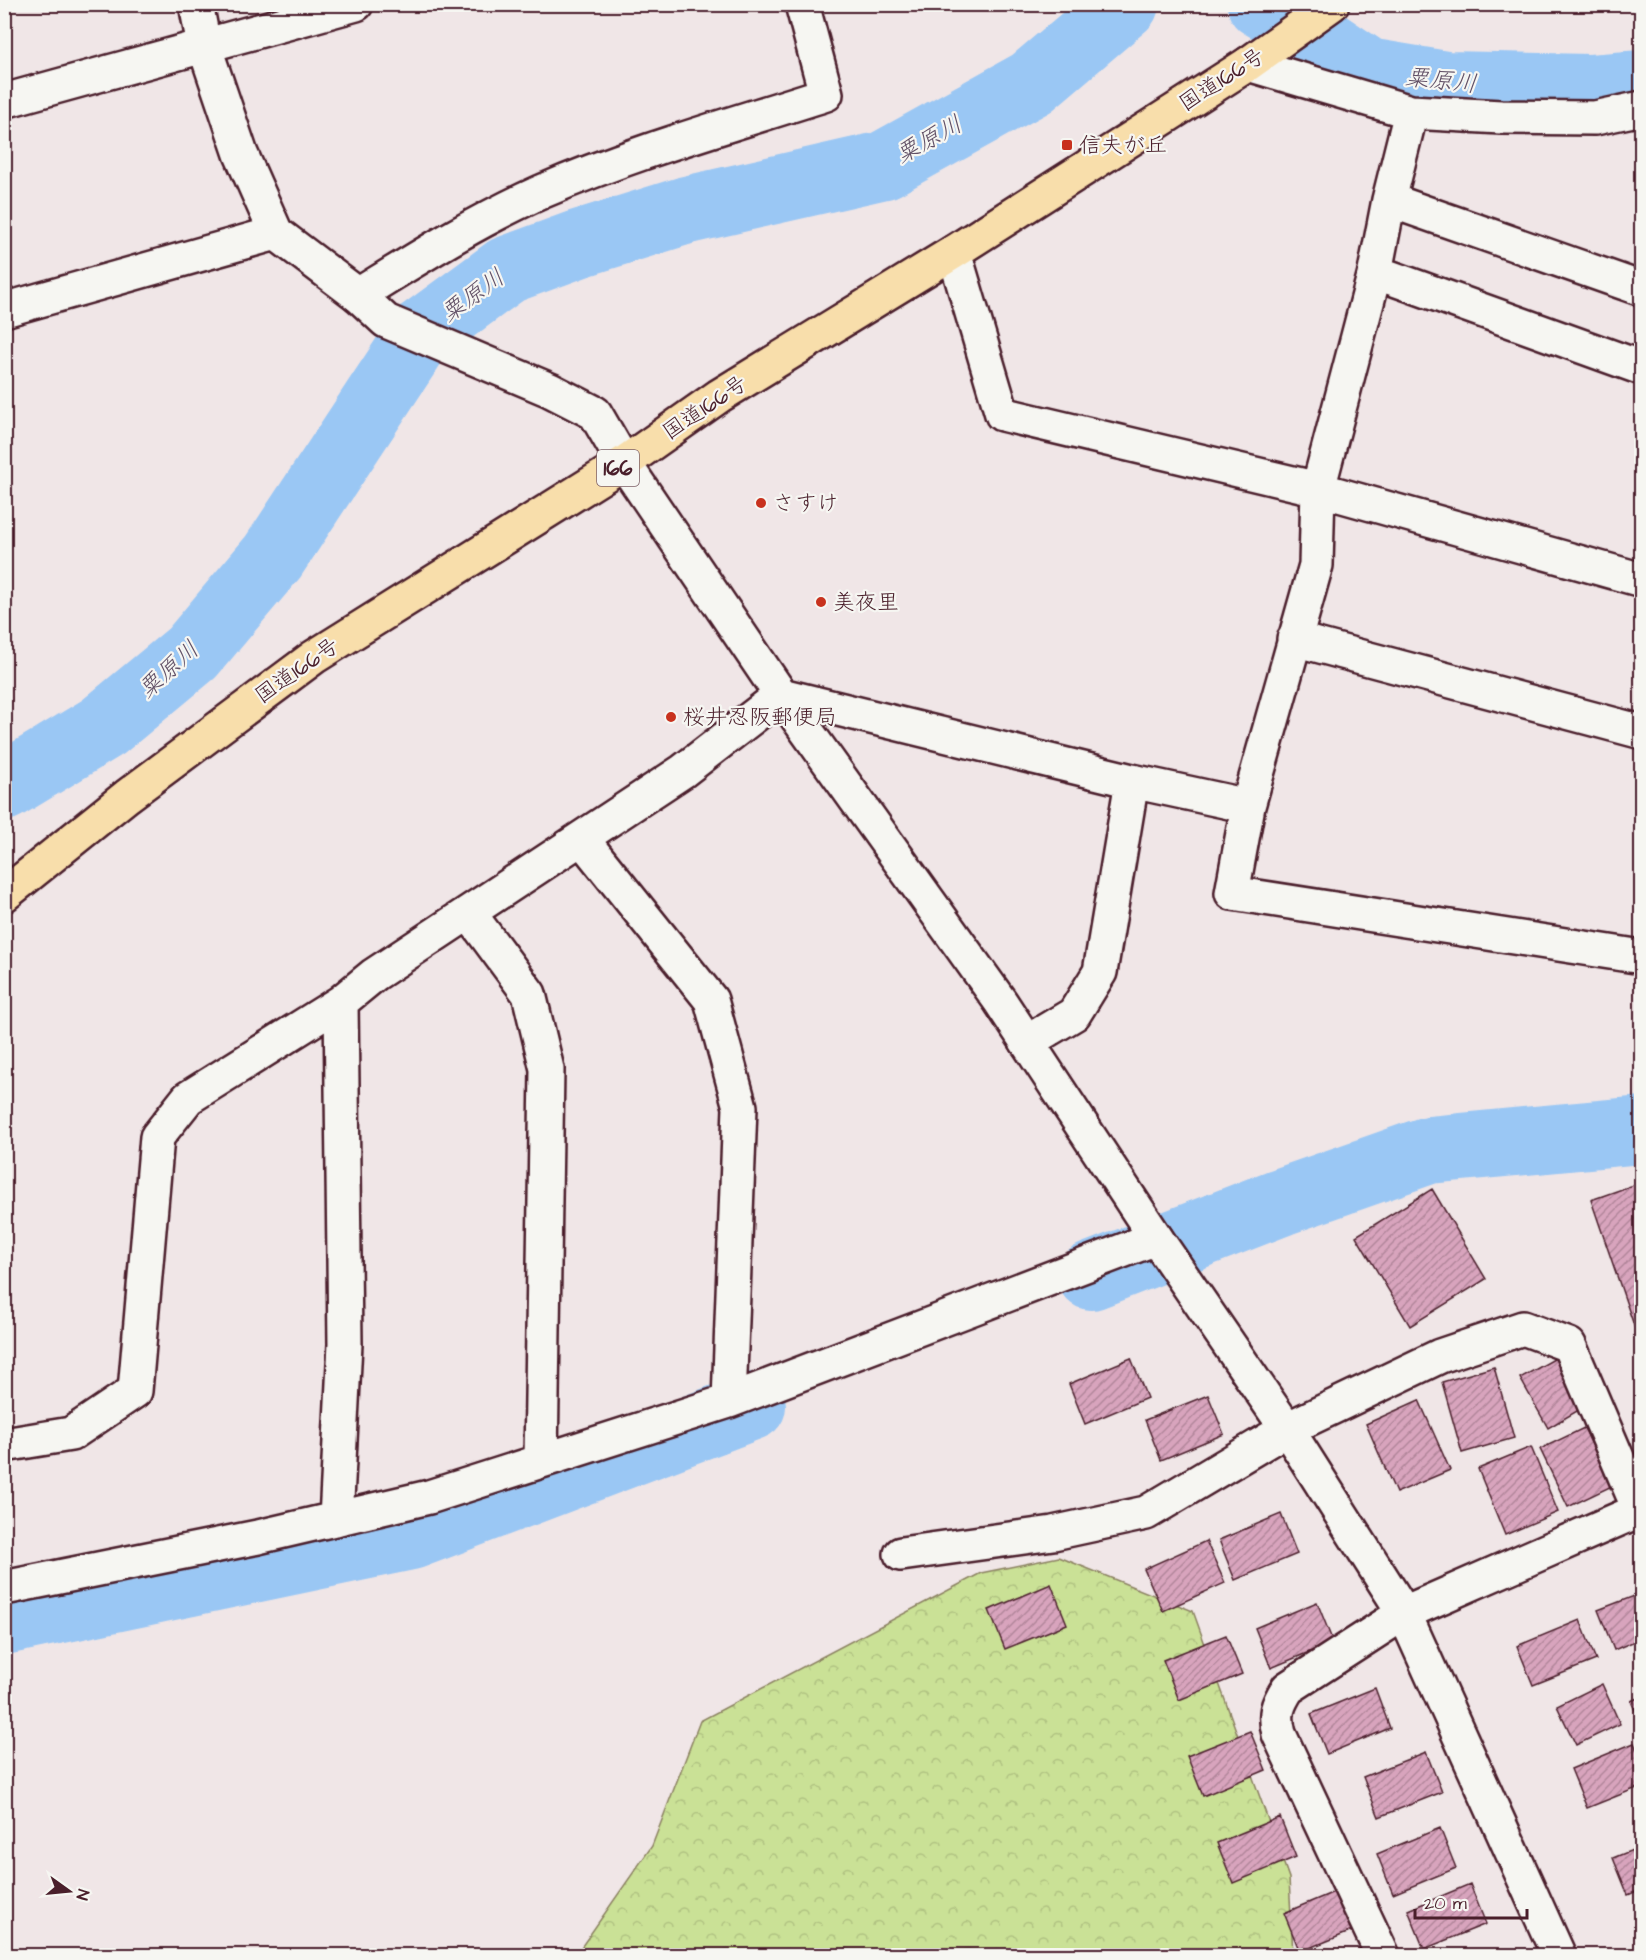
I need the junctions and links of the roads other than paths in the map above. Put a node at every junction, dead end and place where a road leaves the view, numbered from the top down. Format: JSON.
{"nodes":[{"id":1,"x":196,"y":4,"type":"edge"},
{"id":2,"x":356,"y":4,"type":"edge"},
{"id":3,"x":802,"y":4,"type":"edge"},
{"id":4,"x":1332,"y":4,"type":"edge"},
{"id":5,"x":204,"y":45,"type":"junction"},
{"id":6,"x":1248,"y":64,"type":"junction"},
{"id":7,"x":4,"y":101,"type":"edge"},
{"id":8,"x":1641,"y":108,"type":"edge"},
{"id":9,"x":1411,"y":112,"type":"junction"},
{"id":10,"x":1389,"y":200,"type":"junction"},
{"id":11,"x":276,"y":233,"type":"junction"},
{"id":12,"x":954,"y":252,"type":"junction"},
{"id":13,"x":1375,"y":272,"type":"junction"},
{"id":14,"x":1641,"y":289,"type":"edge"},
{"id":15,"x":358,"y":295,"type":"junction"},
{"id":16,"x":4,"y":310,"type":"edge"},
{"id":17,"x":1641,"y":368,"type":"edge"},
{"id":18,"x":624,"y":464,"type":"junction"},
{"id":19,"x":1318,"y":489,"type":"junction"},
{"id":20,"x":1641,"y":580,"type":"edge"},
{"id":21,"x":1294,"y":639,"type":"junction"},
{"id":22,"x":781,"y":695,"type":"junction"},
{"id":23,"x":1641,"y":732,"type":"edge"},
{"id":24,"x":1132,"y":781,"type":"junction"},
{"id":25,"x":1248,"y":806,"type":"junction"},
{"id":26,"x":582,"y":839,"type":"junction"},
{"id":27,"x":4,"y":895,"type":"edge"},
{"id":28,"x":469,"y":913,"type":"junction"},
{"id":29,"x":1641,"y":957,"type":"edge"},
{"id":30,"x":341,"y":1002,"type":"junction"},
{"id":31,"x":1027,"y":1042,"type":"junction"},
{"id":32,"x":1156,"y":1238,"type":"junction"},
{"id":33,"x":729,"y":1401,"type":"junction"},
{"id":34,"x":1287,"y":1429,"type":"junction"},
{"id":35,"x":4,"y":1445,"type":"edge"},
{"id":36,"x":541,"y":1461,"type":"junction"},
{"id":37,"x":1640,"y":1512,"type":"edge"},
{"id":38,"x":336,"y":1519,"type":"junction"},
{"id":39,"x":902,"y":1554,"type":"dead end"},
{"id":40,"x":4,"y":1588,"type":"edge"},
{"id":41,"x":1404,"y":1613,"type":"junction"},
{"id":42,"x":1383,"y":1956,"type":"edge"},
{"id":43,"x":1559,"y":1956,"type":"edge"}],
"edges":[{"from":1,"to":5,"type":"street"},
{"from":2,"to":5,"type":"street"},
{"from":3,"to":15,"type":"street"},
{"from":4,"to":6,"type":"highway","name":"国道166号","number":"166"},
{"from":5,"to":7,"type":"street"},
{"from":5,"to":11,"type":"street"},
{"from":6,"to":9,"type":"street"},
{"from":6,"to":12,"type":"highway","name":"国道166号","number":"166"},
{"from":8,"to":9,"type":"street"},
{"from":9,"to":10,"type":"street"},
{"from":10,"to":13,"type":"street"},
{"from":10,"to":14,"type":"street"},
{"from":11,"to":15,"type":"street"},
{"from":11,"to":16,"type":"street"},
{"from":12,"to":18,"type":"highway","name":"国道166号","number":"166"},
{"from":12,"to":19,"type":"street"},
{"from":13,"to":17,"type":"street"},
{"from":13,"to":19,"type":"street"},
{"from":15,"to":18,"type":"street"},
{"from":18,"to":22,"type":"street"},
{"from":18,"to":27,"type":"highway","name":"国道166号","number":"166"},
{"from":19,"to":20,"type":"street"},
{"from":19,"to":21,"type":"street"},
{"from":21,"to":23,"type":"street"},
{"from":21,"to":25,"type":"street"},
{"from":22,"to":24,"type":"street"},
{"from":22,"to":26,"type":"street"},
{"from":22,"to":31,"type":"street"},
{"from":24,"to":25,"type":"street"},
{"from":24,"to":31,"type":"street"},
{"from":25,"to":29,"type":"street"},
{"from":26,"to":28,"type":"street"},
{"from":26,"to":33,"type":"street"},
{"from":28,"to":30,"type":"street"},
{"from":28,"to":36,"type":"street"},
{"from":30,"to":35,"type":"street"},
{"from":30,"to":38,"type":"street"},
{"from":31,"to":32,"type":"street"},
{"from":32,"to":33,"type":"street"},
{"from":32,"to":34,"type":"street"},
{"from":33,"to":36,"type":"street"},
{"from":34,"to":37,"type":"street"},
{"from":34,"to":39,"type":"street"},
{"from":34,"to":41,"type":"street"},
{"from":36,"to":38,"type":"street"},
{"from":37,"to":41,"type":"street"},
{"from":38,"to":40,"type":"street"},
{"from":41,"to":42,"type":"street"},
{"from":41,"to":43,"type":"street"}]}
